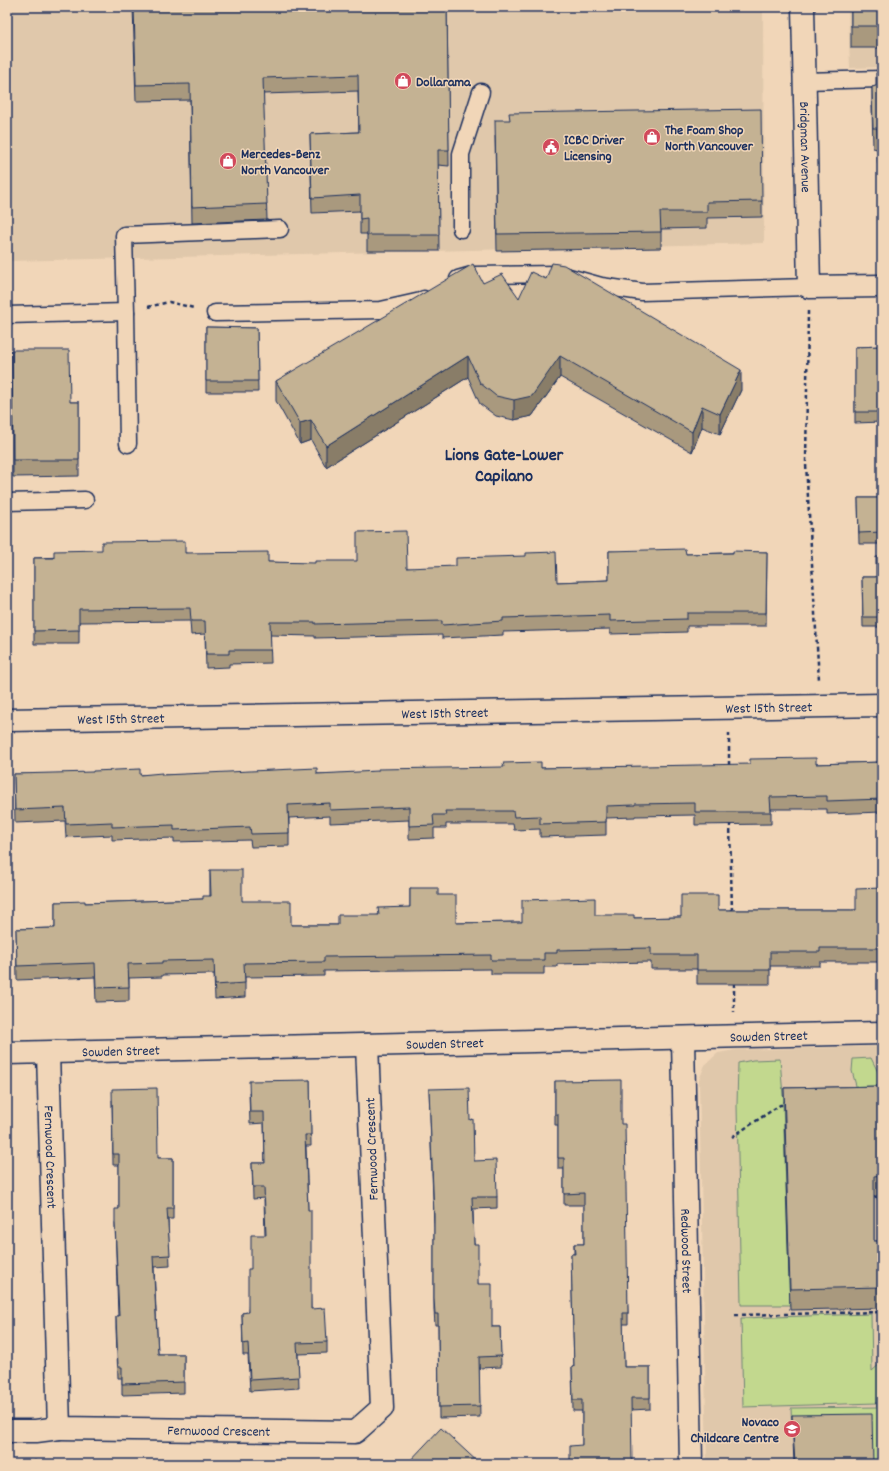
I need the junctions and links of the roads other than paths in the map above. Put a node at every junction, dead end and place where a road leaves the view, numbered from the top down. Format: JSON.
{"nodes":[{"id":1,"x":803,"y":7,"type":"edge"},
{"id":2,"x":882,"y":79,"type":"edge"},
{"id":3,"x":804,"y":81,"type":"junction"},
{"id":4,"x":481,"y":92,"type":"dead end"},
{"id":5,"x":280,"y":229,"type":"dead end"},
{"id":6,"x":461,"y":230,"type":"dead end"},
{"id":7,"x":882,"y":286,"type":"edge"},
{"id":8,"x":809,"y":287,"type":"junction"},
{"id":9,"x":126,"y":312,"type":"junction"},
{"id":10,"x":215,"y":313,"type":"road end"},
{"id":11,"x":7,"y":315,"type":"edge"},
{"id":12,"x":128,"y":444,"type":"dead end"},
{"id":13,"x":85,"y":500,"type":"dead end"},
{"id":14,"x":7,"y":502,"type":"edge"},
{"id":15,"x":882,"y":705,"type":"edge"},
{"id":16,"x":7,"y":720,"type":"edge"},
{"id":17,"x":882,"y":1033,"type":"edge"},
{"id":18,"x":683,"y":1038,"type":"junction"},
{"id":19,"x":367,"y":1045,"type":"junction"},
{"id":20,"x":7,"y":1053,"type":"edge"},
{"id":21,"x":48,"y":1053,"type":"junction"},
{"id":22,"x":59,"y":1428,"type":"junction"},
{"id":23,"x":7,"y":1431,"type":"edge"},
{"id":24,"x":691,"y":1464,"type":"edge"}],
"edges":[{"from":1,"to":3,"type":"street","name":"Bridgman Avenue"},
{"from":2,"to":3,"type":"lane"},
{"from":3,"to":8,"type":"street","name":"Bridgman Avenue"},
{"from":4,"to":6,"type":"lane"},
{"from":5,"to":9,"type":"lane"},
{"from":7,"to":8,"type":"street"},
{"from":8,"to":10,"type":"lane"},
{"from":9,"to":11,"type":"lane"},
{"from":9,"to":12,"type":"lane"},
{"from":13,"to":14,"type":"lane"},
{"from":15,"to":16,"type":"street","name":"West 15th Street"},
{"from":17,"to":18,"type":"street","name":"Sowden Street"},
{"from":18,"to":19,"type":"street","name":"Sowden Street"},
{"from":18,"to":24,"type":"street","name":"Redwood Street"},
{"from":19,"to":21,"type":"street","name":"Sowden Street"},
{"from":19,"to":22,"type":"street","name":"Fernwood Crescent"},
{"from":20,"to":21,"type":"street","name":"Sowden Street"},
{"from":21,"to":22,"type":"street","name":"Fernwood Crescent"},
{"from":22,"to":23,"type":"street"}]}
